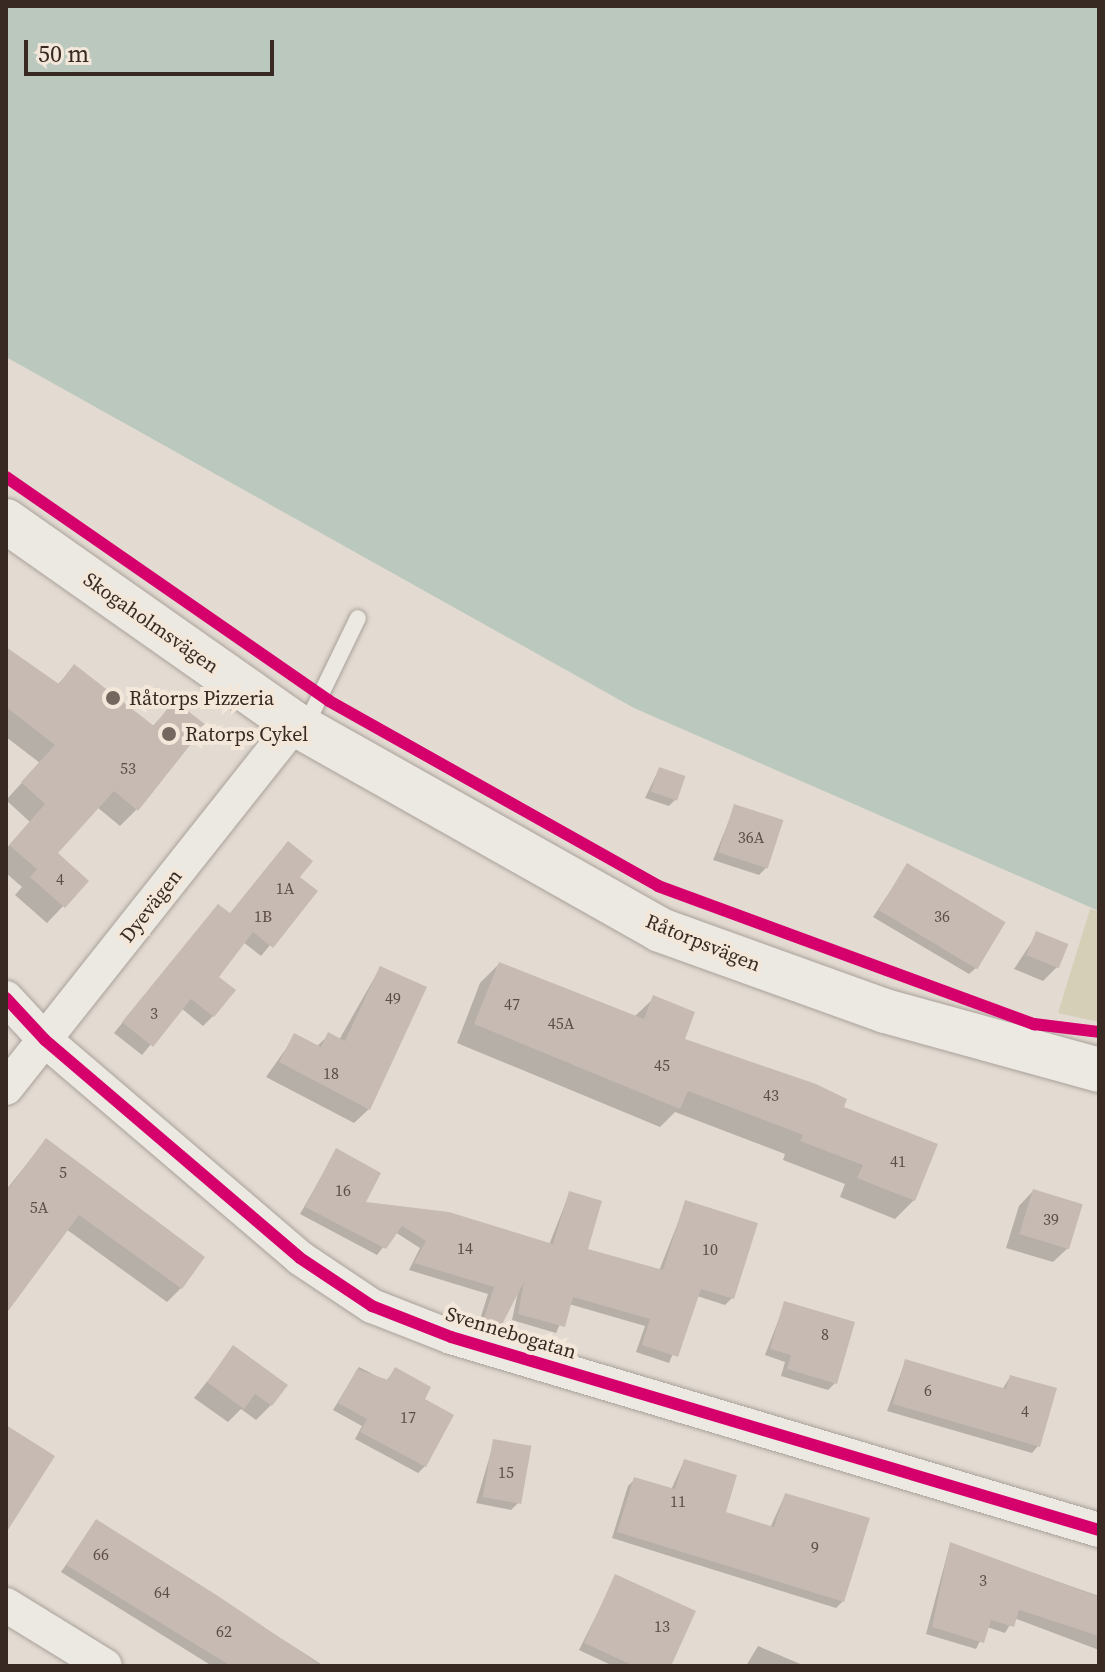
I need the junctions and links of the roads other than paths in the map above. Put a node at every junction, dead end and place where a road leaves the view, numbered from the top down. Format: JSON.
{"nodes":[{"id":1,"x":6,"y":521,"type":"edge"},
{"id":2,"x":358,"y":618,"type":"dead end"},
{"id":3,"x":300,"y":726,"type":"junction"},
{"id":4,"x":6,"y":998,"type":"edge"},
{"id":5,"x":45,"y":1040,"type":"junction"},
{"id":6,"x":1099,"y":1070,"type":"edge"},
{"id":7,"x":6,"y":1088,"type":"edge"},
{"id":8,"x":1099,"y":1530,"type":"edge"},
{"id":9,"x":7,"y":1607,"type":"edge"},
{"id":10,"x":105,"y":1666,"type":"edge"}],
"edges":[{"from":1,"to":3,"type":"street","name":"Skogaholmsvägen"},
{"from":2,"to":3,"type":"lane"},
{"from":3,"to":5,"type":"street","name":"Dyevägen"},
{"from":3,"to":6,"type":"street","name":"Råtorpsvägen"},
{"from":4,"to":5,"type":"street","name":"Svennebogatan"},
{"from":5,"to":7,"type":"street","name":"Dyevägen"},
{"from":5,"to":8,"type":"street","name":"Svennebogatan"},
{"from":9,"to":10,"type":"street"}]}
